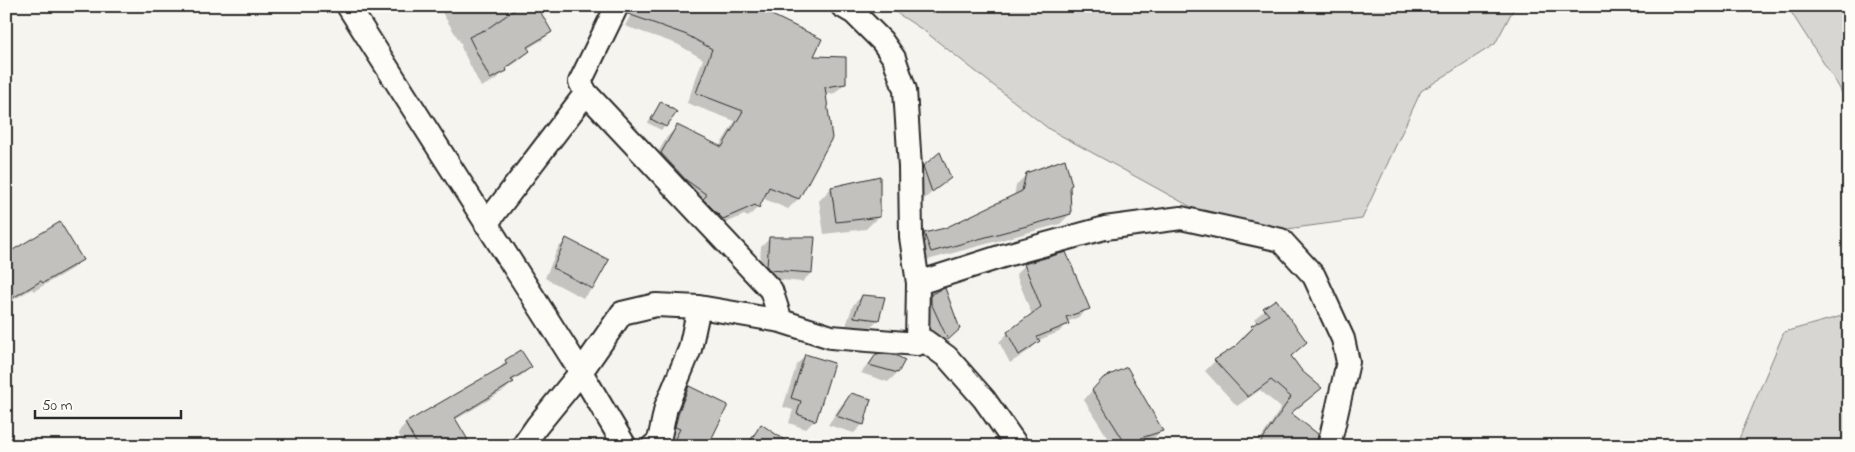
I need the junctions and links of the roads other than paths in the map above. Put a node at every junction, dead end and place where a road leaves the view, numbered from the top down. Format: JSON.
{"nodes":[{"id":1,"x":348,"y":6,"type":"edge"},
{"id":2,"x":617,"y":6,"type":"edge"},
{"id":3,"x":842,"y":6,"type":"edge"},
{"id":4,"x":586,"y":93,"type":"junction"},
{"id":5,"x":486,"y":224,"type":"junction"},
{"id":6,"x":918,"y":283,"type":"junction"},
{"id":7,"x":700,"y":307,"type":"junction"},
{"id":8,"x":782,"y":321,"type":"junction"},
{"id":9,"x":917,"y":344,"type":"junction"},
{"id":10,"x":581,"y":372,"type":"junction"},
{"id":11,"x":523,"y":446,"type":"edge"},
{"id":12,"x":625,"y":446,"type":"edge"},
{"id":13,"x":653,"y":446,"type":"edge"},
{"id":14,"x":1017,"y":446,"type":"edge"},
{"id":15,"x":1329,"y":446,"type":"edge"}],
"edges":[{"from":1,"to":5,"type":"street"},
{"from":2,"to":4,"type":"street"},
{"from":3,"to":6,"type":"street"},
{"from":4,"to":5,"type":"street"},
{"from":4,"to":8,"type":"street"},
{"from":5,"to":10,"type":"street"},
{"from":6,"to":9,"type":"street"},
{"from":6,"to":15,"type":"street"},
{"from":7,"to":8,"type":"street"},
{"from":7,"to":10,"type":"street"},
{"from":7,"to":13,"type":"street"},
{"from":8,"to":9,"type":"street"},
{"from":9,"to":14,"type":"street"},
{"from":10,"to":11,"type":"street"},
{"from":10,"to":12,"type":"street"}]}
